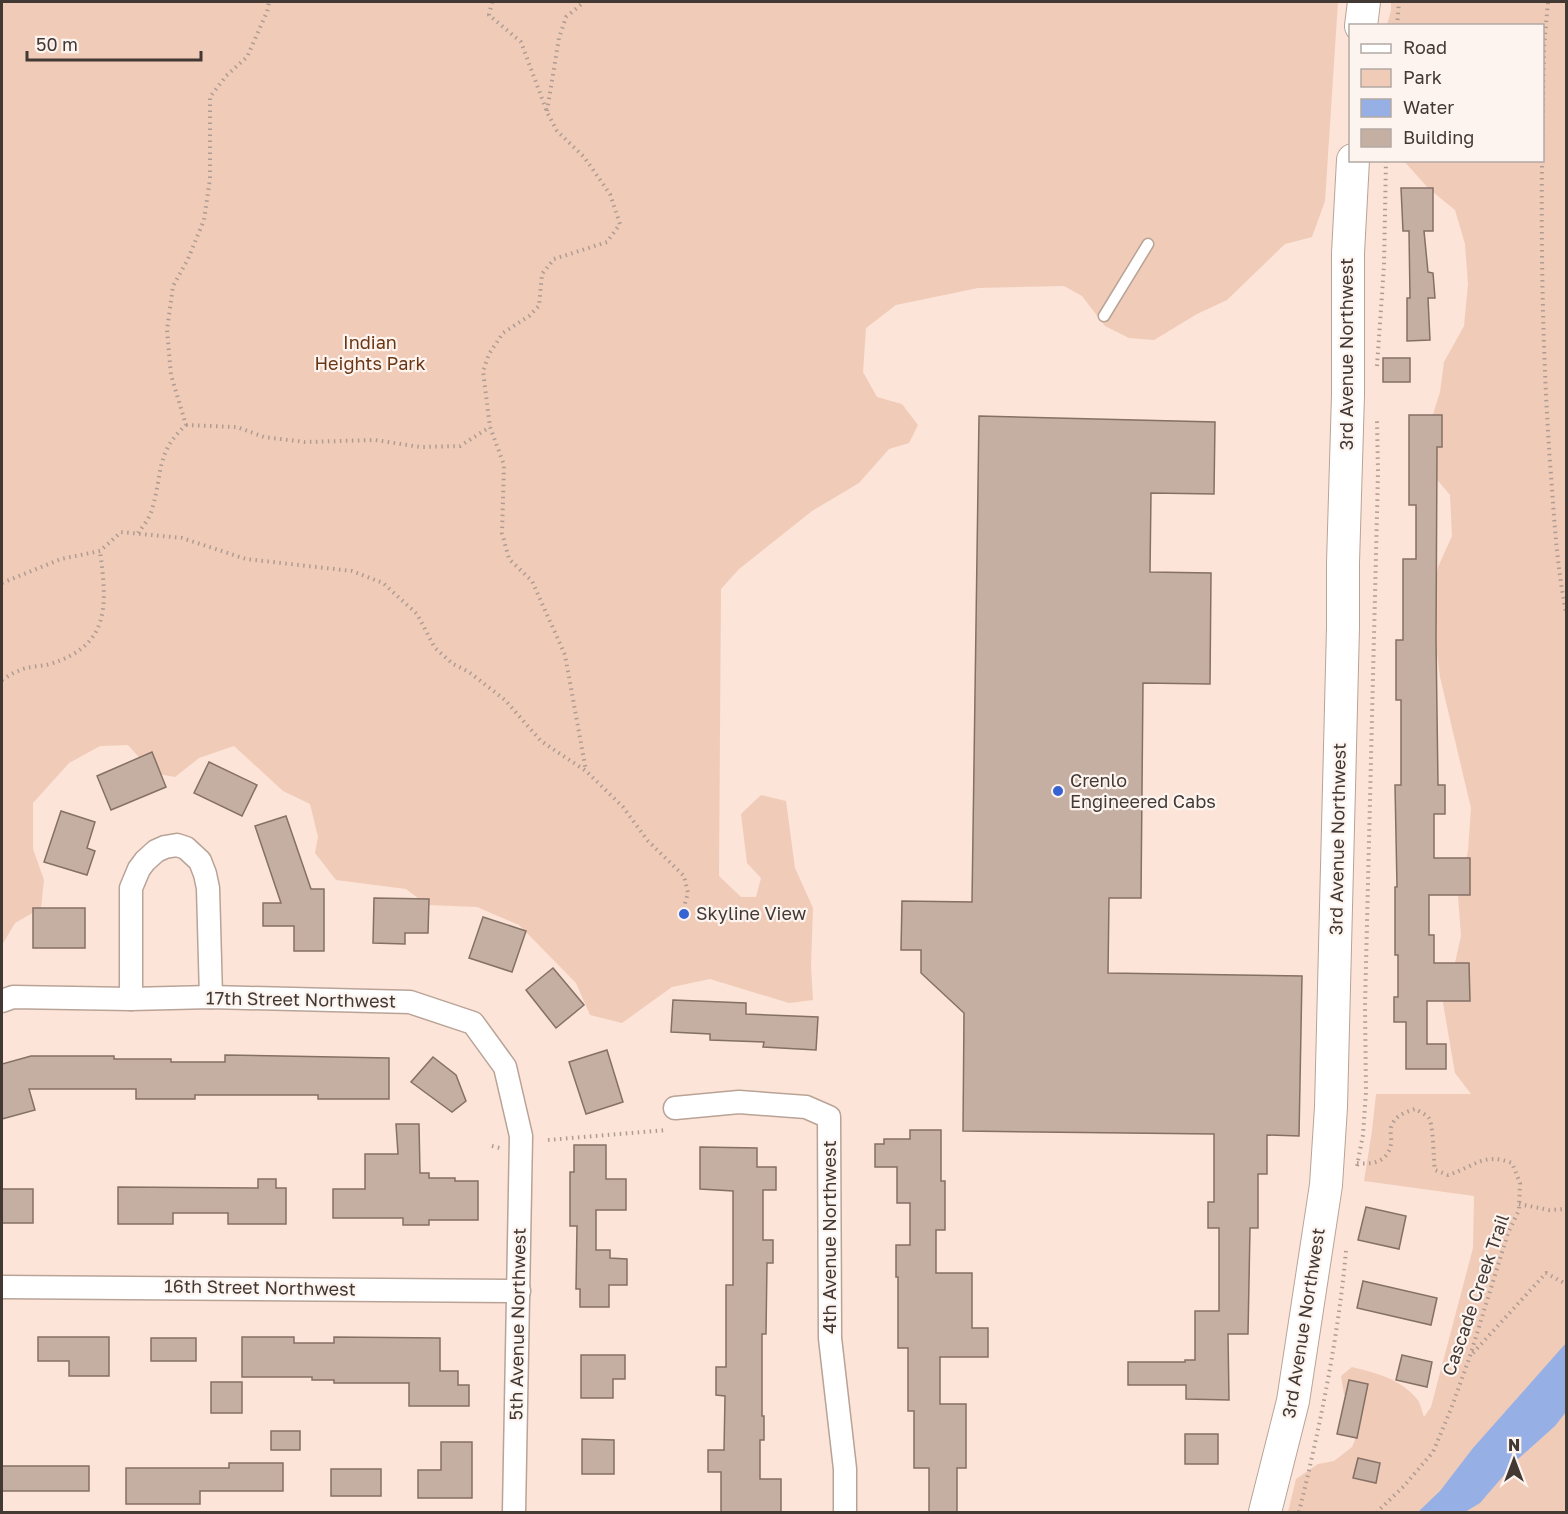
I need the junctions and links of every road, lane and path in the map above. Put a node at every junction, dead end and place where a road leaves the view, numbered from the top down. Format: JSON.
{"nodes":[{"id":1,"x":269,"y":2,"type":"edge"},
{"id":2,"x":492,"y":2,"type":"edge"},
{"id":3,"x":584,"y":2,"type":"edge"},
{"id":4,"x":1364,"y":2,"type":"edge"},
{"id":5,"x":1399,"y":2,"type":"edge"},
{"id":6,"x":1548,"y":2,"type":"edge"},
{"id":7,"x":1361,"y":24,"type":"edge"},
{"id":8,"x":1397,"y":24,"type":"edge"},
{"id":9,"x":1544,"y":47,"type":"edge"},
{"id":10,"x":547,"y":112,"type":"junction"},
{"id":11,"x":1353,"y":162,"type":"edge"},
{"id":12,"x":1386,"y":162,"type":"edge"},
{"id":13,"x":1542,"y":162,"type":"edge"},
{"id":14,"x":1148,"y":244,"type":"dead end"},
{"id":15,"x":1104,"y":316,"type":"dead end"},
{"id":16,"x":1377,"y":376,"type":"dead end"},
{"id":17,"x":1377,"y":417,"type":"dead end"},
{"id":18,"x":186,"y":425,"type":"junction"},
{"id":19,"x":490,"y":427,"type":"junction"},
{"id":20,"x":138,"y":533,"type":"junction"},
{"id":21,"x":100,"y":551,"type":"junction"},
{"id":22,"x":2,"y":583,"type":"edge"},
{"id":23,"x":1566,"y":612,"type":"edge"},
{"id":24,"x":2,"y":680,"type":"edge"},
{"id":25,"x":586,"y":771,"type":"junction"},
{"id":26,"x":683,"y":910,"type":"dead end"},
{"id":27,"x":211,"y":997,"type":"junction"},
{"id":28,"x":130,"y":999,"type":"junction"},
{"id":29,"x":2,"y":1001,"type":"edge"},
{"id":30,"x":674,"y":1118,"type":"joint"},
{"id":31,"x":521,"y":1136,"type":"joint"},
{"id":32,"x":548,"y":1140,"type":"dead end"},
{"id":33,"x":1519,"y":1204,"type":"junction"},
{"id":34,"x":1566,"y":1209,"type":"edge"},
{"id":35,"x":1566,"y":1284,"type":"edge"},
{"id":36,"x":2,"y":1287,"type":"edge"},
{"id":37,"x":519,"y":1291,"type":"junction"},
{"id":38,"x":1470,"y":1356,"type":"junction"},
{"id":39,"x":514,"y":1512,"type":"edge"},
{"id":40,"x":845,"y":1512,"type":"edge"},
{"id":41,"x":1265,"y":1512,"type":"edge"},
{"id":42,"x":1377,"y":1512,"type":"edge"}],
"edges":[{"from":1,"to":18,"type":"path"},
{"from":2,"to":10,"type":"path"},
{"from":3,"to":10,"type":"path"},
{"from":4,"to":7,"type":"main road"},
{"from":5,"to":8,"type":"path"},
{"from":6,"to":9,"type":"path"},
{"from":10,"to":19,"type":"path"},
{"from":11,"to":41,"type":"main road","name":"3rd Avenue Northwest"},
{"from":12,"to":16,"type":"path"},
{"from":13,"to":23,"type":"path"},
{"from":14,"to":15,"type":"lane"},
{"from":17,"to":33,"type":"path","name":"Cascade Creek Trail"},
{"from":18,"to":19,"type":"path"},
{"from":18,"to":20,"type":"path"},
{"from":19,"to":25,"type":"path"},
{"from":20,"to":21,"type":"path"},
{"from":20,"to":25,"type":"path"},
{"from":21,"to":22,"type":"path"},
{"from":21,"to":24,"type":"path"},
{"from":25,"to":26,"type":"path"},
{"from":27,"to":28,"type":"street","name":"17th Street Northwest"},
{"from":27,"to":28,"type":"street"},
{"from":27,"to":31,"type":"street","name":"17th Street Northwest"},
{"from":28,"to":29,"type":"street","name":"17th Street Northwest"},
{"from":30,"to":32,"type":"path"},
{"from":30,"to":40,"type":"street","name":"4th Avenue Northwest"},
{"from":31,"to":37,"type":"street","name":"5th Avenue Northwest"},
{"from":33,"to":34,"type":"path"},
{"from":33,"to":38,"type":"path","name":"Cascade Creek Trail"},
{"from":35,"to":38,"type":"path"},
{"from":36,"to":37,"type":"street","name":"16th Street Northwest"},
{"from":37,"to":39,"type":"street","name":"5th Avenue Northwest"},
{"from":38,"to":42,"type":"path","name":"Cascade Creek Trail"}]}
